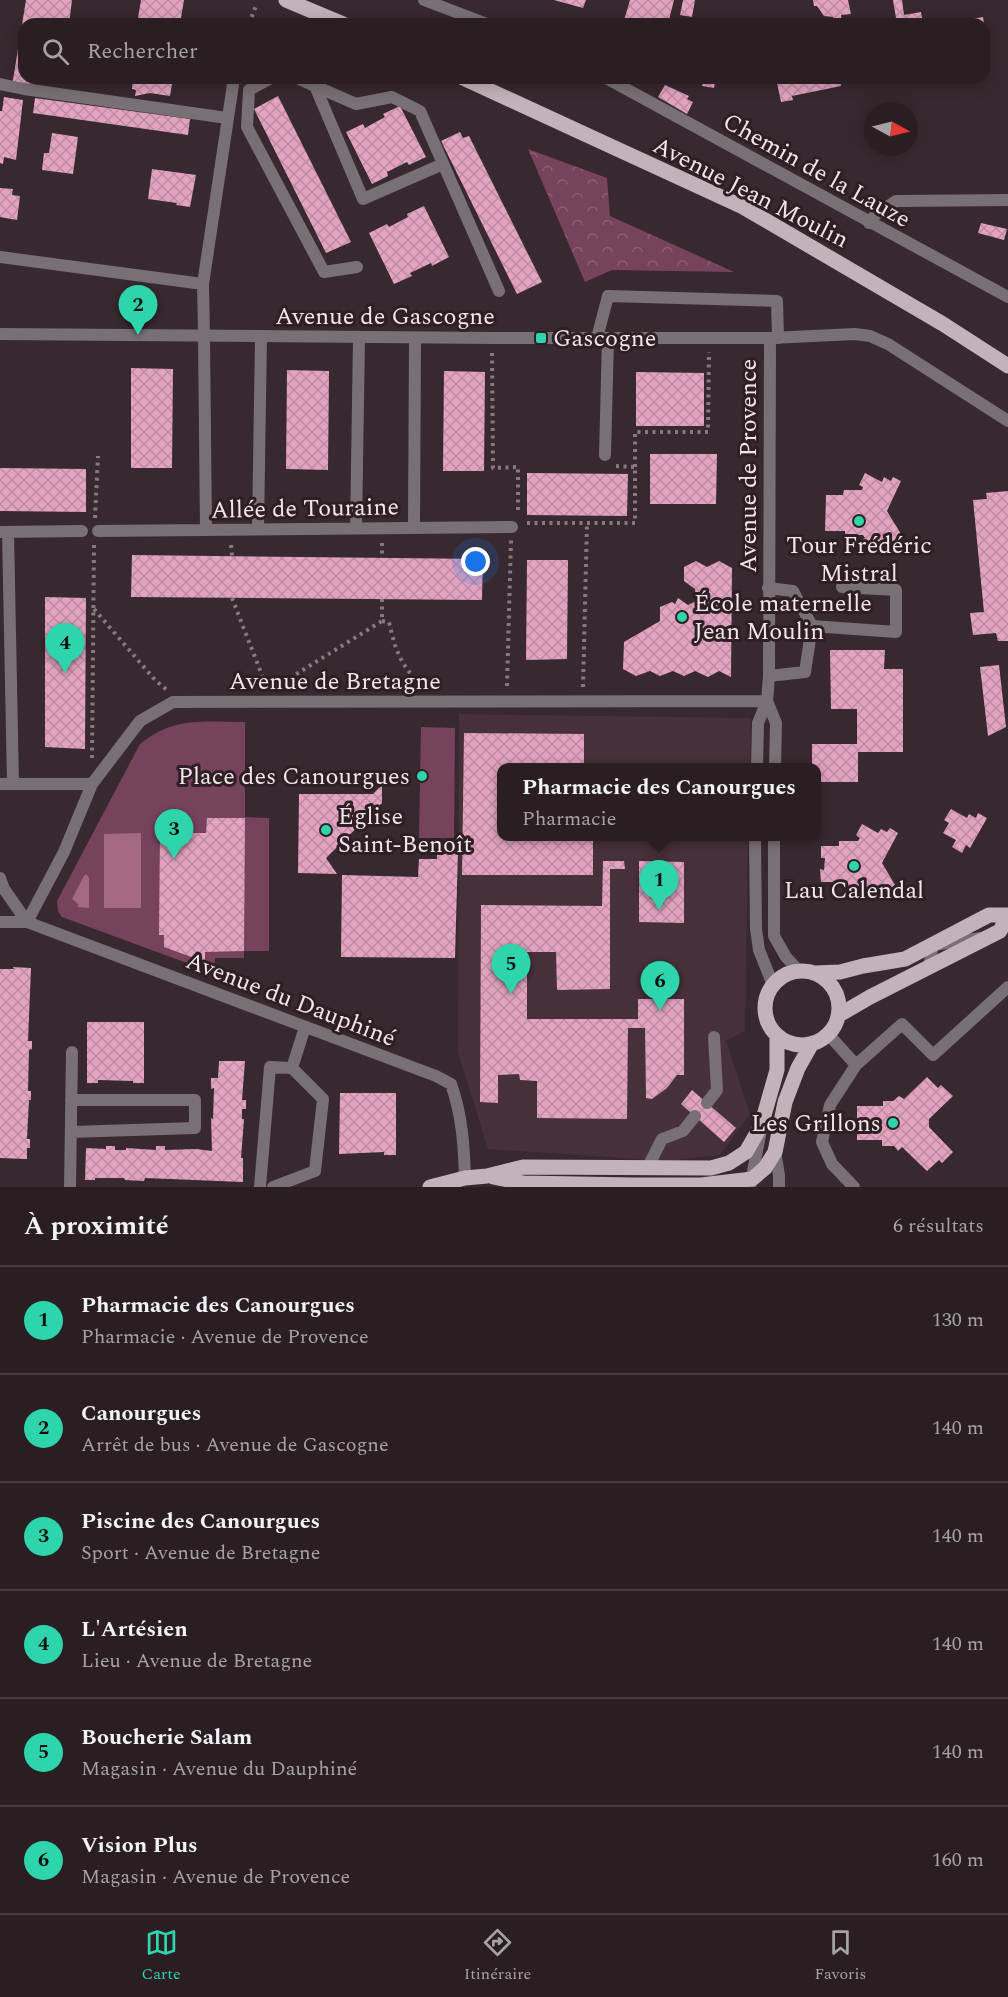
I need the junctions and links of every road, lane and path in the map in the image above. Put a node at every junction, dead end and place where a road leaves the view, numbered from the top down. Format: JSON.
{"nodes":[{"id":1,"x":286,"y":0,"type":"edge"},
{"id":2,"x":424,"y":0,"type":"edge"},
{"id":3,"x":257,"y":3,"type":"dead end"},
{"id":4,"x":251,"y":18,"type":"edge"},
{"id":5,"x":329,"y":18,"type":"edge"},
{"id":6,"x":471,"y":18,"type":"edge"},
{"id":7,"x":0,"y":84,"type":"edge"},
{"id":8,"x":233,"y":84,"type":"edge"},
{"id":9,"x":260,"y":84,"type":"edge"},
{"id":10,"x":310,"y":84,"type":"edge"},
{"id":11,"x":477,"y":84,"type":"edge"},
{"id":12,"x":617,"y":84,"type":"edge"},
{"id":13,"x":315,"y":86,"type":"junction"},
{"id":14,"x":227,"y":118,"type":"junction"},
{"id":15,"x":443,"y":164,"type":"junction"},
{"id":16,"x":1008,"y":200,"type":"edge"},
{"id":17,"x":869,"y":223,"type":"junction"},
{"id":18,"x":0,"y":257,"type":"edge"},
{"id":19,"x":357,"y":267,"type":"dead end"},
{"id":20,"x":203,"y":284,"type":"junction"},
{"id":21,"x":499,"y":291,"type":"dead end"},
{"id":22,"x":1008,"y":297,"type":"edge"},
{"id":23,"x":0,"y":334,"type":"edge"},
{"id":24,"x":204,"y":336,"type":"junction"},
{"id":25,"x":261,"y":336,"type":"junction"},
{"id":26,"x":359,"y":338,"type":"junction"},
{"id":27,"x":414,"y":338,"type":"junction"},
{"id":28,"x":492,"y":338,"type":"junction"},
{"id":29,"x":602,"y":338,"type":"junction"},
{"id":30,"x":709,"y":338,"type":"junction"},
{"id":31,"x":774,"y":338,"type":"junction"},
{"id":32,"x":1008,"y":366,"type":"edge"},
{"id":33,"x":1008,"y":421,"type":"edge"},
{"id":34,"x":605,"y":455,"type":"joint"},
{"id":35,"x":98,"y":456,"type":"dead end"},
{"id":36,"x":635,"y":467,"type":"junction"},
{"id":37,"x":530,"y":523,"type":"dead end"},
{"id":38,"x":587,"y":523,"type":"junction"},
{"id":39,"x":414,"y":527,"type":"junction"},
{"id":40,"x":512,"y":527,"type":"junction"},
{"id":41,"x":356,"y":528,"type":"junction"},
{"id":42,"x":258,"y":529,"type":"junction"},
{"id":43,"x":206,"y":530,"type":"junction"},
{"id":44,"x":82,"y":531,"type":"dead end"},
{"id":45,"x":96,"y":531,"type":"junction"},
{"id":46,"x":4,"y":532,"type":"edge"},
{"id":47,"x":842,"y":587,"type":"dead end"},
{"id":48,"x":768,"y":588,"type":"junction"},
{"id":49,"x":232,"y":598,"type":"dead end"},
{"id":50,"x":382,"y":599,"type":"dead end"},
{"id":51,"x":94,"y":608,"type":"junction"},
{"id":52,"x":382,"y":621,"type":"junction"},
{"id":53,"x":812,"y":626,"type":"junction"},
{"id":54,"x":769,"y":676,"type":"junction"},
{"id":55,"x":583,"y":701,"type":"junction"},
{"id":56,"x":767,"y":701,"type":"junction"},
{"id":57,"x":183,"y":702,"type":"junction"},
{"id":58,"x":439,"y":702,"type":"junction"},
{"id":59,"x":507,"y":702,"type":"junction"},
{"id":60,"x":757,"y":763,"type":"edge"},
{"id":61,"x":775,"y":763,"type":"edge"},
{"id":62,"x":0,"y":784,"type":"edge"},
{"id":63,"x":13,"y":784,"type":"junction"},
{"id":64,"x":92,"y":784,"type":"junction"},
{"id":65,"x":755,"y":841,"type":"edge"},
{"id":66,"x":774,"y":841,"type":"edge"},
{"id":67,"x":0,"y":878,"type":"edge"},
{"id":68,"x":1008,"y":915,"type":"edge"},
{"id":69,"x":0,"y":922,"type":"edge"},
{"id":70,"x":27,"y":922,"type":"junction"},
{"id":71,"x":988,"y":937,"type":"junction"},
{"id":72,"x":933,"y":945,"type":"junction"},
{"id":73,"x":929,"y":967,"type":"junction"},
{"id":74,"x":799,"y":971,"type":"junction"},
{"id":75,"x":816,"y":973,"type":"junction"},
{"id":76,"x":773,"y":985,"type":"junction"},
{"id":77,"x":1008,"y":987,"type":"edge"},
{"id":78,"x":839,"y":1015,"type":"junction"},
{"id":79,"x":305,"y":1028,"type":"junction"},
{"id":80,"x":829,"y":1035,"type":"junction"},
{"id":81,"x":777,"y":1036,"type":"junction"},
{"id":82,"x":714,"y":1037,"type":"dead end"},
{"id":83,"x":811,"y":1045,"type":"junction"},
{"id":84,"x":72,"y":1052,"type":"dead end"},
{"id":85,"x":856,"y":1065,"type":"junction"},
{"id":86,"x":292,"y":1068,"type":"junction"},
{"id":87,"x":71,"y":1100,"type":"junction"},
{"id":88,"x":707,"y":1103,"type":"dead end"},
{"id":89,"x":695,"y":1116,"type":"dead end"},
{"id":90,"x":761,"y":1126,"type":"junction"},
{"id":91,"x":70,"y":1132,"type":"junction"},
{"id":92,"x":775,"y":1152,"type":"junction"},
{"id":93,"x":648,"y":1167,"type":"junction"},
{"id":94,"x":487,"y":1176,"type":"junction"},
{"id":95,"x":465,"y":1178,"type":"junction"},
{"id":96,"x":751,"y":1183,"type":"edge"},
{"id":97,"x":70,"y":1187,"type":"edge"},
{"id":98,"x":260,"y":1187,"type":"edge"},
{"id":99,"x":273,"y":1187,"type":"edge"},
{"id":100,"x":430,"y":1187,"type":"edge"},
{"id":101,"x":779,"y":1187,"type":"edge"},
{"id":102,"x":855,"y":1187,"type":"edge"}],
"edges":[{"from":1,"to":5,"type":"main road"},
{"from":2,"to":6,"type":"street"},
{"from":3,"to":4,"type":"path"},
{"from":7,"to":14,"type":"street"},
{"from":8,"to":14,"type":"street"},
{"from":9,"to":19,"type":"street"},
{"from":10,"to":13,"type":"street"},
{"from":11,"to":32,"type":"main road","name":"Avenue Jean Moulin"},
{"from":12,"to":17,"type":"street","name":"Chemin de la Lauze"},
{"from":13,"to":15,"type":"street"},
{"from":13,"to":15,"type":"street"},
{"from":14,"to":20,"type":"street"},
{"from":15,"to":21,"type":"street"},
{"from":16,"to":17,"type":"street"},
{"from":17,"to":22,"type":"street","name":"Chemin de la Lauze"},
{"from":18,"to":20,"type":"street"},
{"from":20,"to":24,"type":"street"},
{"from":23,"to":24,"type":"street","name":"Avenue de Gascogne"},
{"from":24,"to":25,"type":"street","name":"Avenue de Gascogne"},
{"from":24,"to":43,"type":"street"},
{"from":25,"to":26,"type":"street","name":"Avenue de Gascogne"},
{"from":25,"to":42,"type":"street"},
{"from":26,"to":27,"type":"street","name":"Avenue de Gascogne"},
{"from":26,"to":41,"type":"street"},
{"from":27,"to":28,"type":"street","name":"Avenue de Gascogne"},
{"from":27,"to":39,"type":"street"},
{"from":28,"to":29,"type":"street","name":"Avenue de Gascogne"},
{"from":28,"to":40,"type":"path"},
{"from":29,"to":30,"type":"street","name":"Avenue de Gascogne"},
{"from":29,"to":31,"type":"street","name":"Avenue de Provence"},
{"from":29,"to":34,"type":"street"},
{"from":30,"to":31,"type":"street","name":"Avenue de Gascogne"},
{"from":30,"to":36,"type":"path"},
{"from":31,"to":33,"type":"street","name":"Avenue de Gascogne"},
{"from":31,"to":48,"type":"street","name":"Avenue de Provence"},
{"from":34,"to":36,"type":"path"},
{"from":35,"to":45,"type":"path"},
{"from":36,"to":38,"type":"path"},
{"from":37,"to":38,"type":"path"},
{"from":38,"to":55,"type":"path"},
{"from":39,"to":40,"type":"street","name":"Allée de Touraine"},
{"from":39,"to":41,"type":"street","name":"Allée de Touraine"},
{"from":40,"to":59,"type":"path"},
{"from":41,"to":42,"type":"street","name":"Allée de Touraine"},
{"from":42,"to":43,"type":"street","name":"Allée de Touraine"},
{"from":43,"to":45,"type":"street","name":"Allée de Touraine"},
{"from":44,"to":46,"type":"street"},
{"from":45,"to":51,"type":"path"},
{"from":46,"to":63,"type":"street"},
{"from":47,"to":53,"type":"street"},
{"from":48,"to":53,"type":"street"},
{"from":48,"to":54,"type":"street","name":"Avenue de Provence"},
{"from":49,"to":52,"type":"path"},
{"from":50,"to":52,"type":"path"},
{"from":51,"to":57,"type":"path"},
{"from":51,"to":64,"type":"path"},
{"from":52,"to":58,"type":"path"},
{"from":53,"to":54,"type":"street"},
{"from":54,"to":56,"type":"street","name":"Avenue de Provence"},
{"from":55,"to":56,"type":"street","name":"Avenue de Bretagne"},
{"from":55,"to":59,"type":"street","name":"Avenue de Bretagne"},
{"from":56,"to":60,"type":"street","name":"Avenue de Provence"},
{"from":56,"to":61,"type":"street","name":"Avenue de Provence"},
{"from":57,"to":58,"type":"street","name":"Avenue de Bretagne"},
{"from":57,"to":64,"type":"street","name":"Avenue de Bretagne"},
{"from":58,"to":59,"type":"street","name":"Avenue de Bretagne"},
{"from":62,"to":63,"type":"street"},
{"from":63,"to":64,"type":"street"},
{"from":64,"to":70,"type":"street","name":"Avenue de Bretagne"},
{"from":65,"to":76,"type":"street"},
{"from":66,"to":74,"type":"street"},
{"from":67,"to":70,"type":"street"},
{"from":68,"to":71,"type":"main road"},
{"from":68,"to":72,"type":"main road"},
{"from":69,"to":70,"type":"street"},
{"from":70,"to":79,"type":"street","name":"Avenue du Dauphiné"},
{"from":71,"to":72,"type":"street"},
{"from":71,"to":73,"type":"main road"},
{"from":72,"to":73,"type":"street"},
{"from":72,"to":75,"type":"main road"},
{"from":73,"to":78,"type":"main road"},
{"from":74,"to":75,"type":"main road"},
{"from":74,"to":76,"type":"main road"},
{"from":75,"to":78,"type":"main road"},
{"from":76,"to":81,"type":"main road"},
{"from":77,"to":85,"type":"street"},
{"from":78,"to":80,"type":"main road"},
{"from":79,"to":86,"type":"street"},
{"from":79,"to":95,"type":"street","name":"Avenue du Dauphiné"},
{"from":80,"to":83,"type":"main road"},
{"from":80,"to":85,"type":"street"},
{"from":81,"to":83,"type":"main road"},
{"from":81,"to":90,"type":"main road"},
{"from":82,"to":88,"type":"street"},
{"from":83,"to":92,"type":"main road"},
{"from":84,"to":87,"type":"street"},
{"from":85,"to":102,"type":"street"},
{"from":86,"to":98,"type":"street"},
{"from":86,"to":99,"type":"street"},
{"from":87,"to":91,"type":"street"},
{"from":87,"to":91,"type":"street"},
{"from":89,"to":93,"type":"street"},
{"from":90,"to":93,"type":"main road"},
{"from":90,"to":96,"type":"street"},
{"from":91,"to":97,"type":"street"},
{"from":92,"to":96,"type":"main road"},
{"from":92,"to":101,"type":"street"},
{"from":93,"to":94,"type":"main road"},
{"from":94,"to":95,"type":"main road"},
{"from":94,"to":96,"type":"main road"},
{"from":95,"to":100,"type":"main road"}]}
